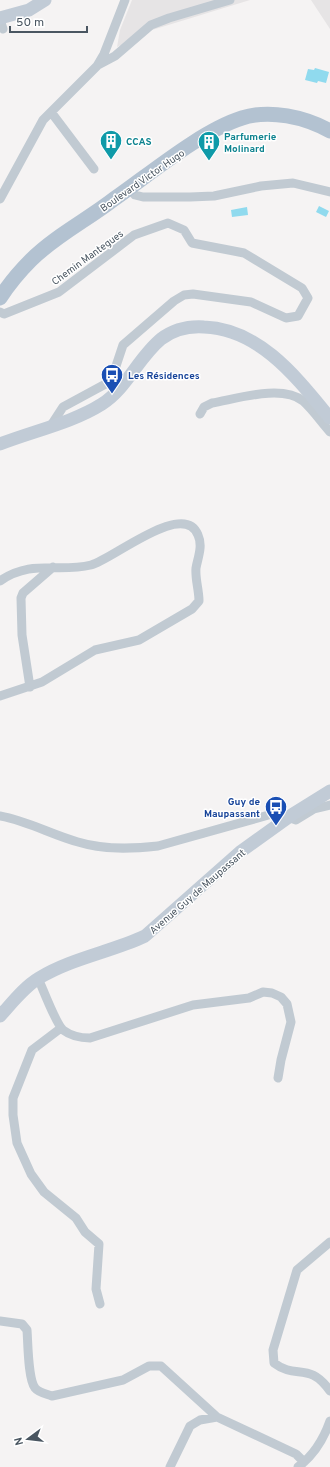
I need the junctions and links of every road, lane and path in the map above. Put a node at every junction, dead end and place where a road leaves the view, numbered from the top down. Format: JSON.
{"nodes":[{"id":1,"x":45,"y":0,"type":"edge"},
{"id":2,"x":125,"y":0,"type":"edge"},
{"id":3,"x":230,"y":0,"type":"edge"},
{"id":4,"x":1,"y":22,"type":"edge"},
{"id":5,"x":97,"y":66,"type":"junction"},
{"id":6,"x":51,"y":112,"type":"junction"},
{"id":7,"x":330,"y":131,"type":"edge"},
{"id":8,"x":94,"y":170,"type":"dead end"},
{"id":9,"x":129,"y":188,"type":"junction"},
{"id":10,"x":330,"y":192,"type":"edge"},
{"id":11,"x":0,"y":199,"type":"edge"},
{"id":12,"x":0,"y":298,"type":"edge"},
{"id":13,"x":0,"y":312,"type":"edge"},
{"id":14,"x":200,"y":414,"type":"dead end"},
{"id":15,"x":330,"y":418,"type":"edge"},
{"id":16,"x":50,"y":427,"type":"junction"},
{"id":17,"x":330,"y":432,"type":"edge"},
{"id":18,"x":0,"y":444,"type":"edge"},
{"id":19,"x":53,"y":567,"type":"junction"},
{"id":20,"x":0,"y":581,"type":"edge"},
{"id":21,"x":30,"y":687,"type":"junction"},
{"id":22,"x":0,"y":696,"type":"edge"},
{"id":23,"x":330,"y":791,"type":"edge"},
{"id":24,"x":330,"y":805,"type":"edge"},
{"id":25,"x":0,"y":816,"type":"edge"},
{"id":26,"x":289,"y":818,"type":"junction"},
{"id":27,"x":38,"y":978,"type":"junction"},
{"id":28,"x":0,"y":1016,"type":"edge"},
{"id":29,"x":61,"y":1028,"type":"junction"},
{"id":30,"x":278,"y":1078,"type":"dead end"},
{"id":31,"x":330,"y":1242,"type":"edge"},
{"id":32,"x":100,"y":1304,"type":"dead end"},
{"id":33,"x":0,"y":1321,"type":"edge"},
{"id":34,"x":330,"y":1391,"type":"edge"},
{"id":35,"x":217,"y":1417,"type":"junction"},
{"id":36,"x":330,"y":1421,"type":"edge"},
{"id":37,"x":301,"y":1465,"type":"edge"},
{"id":38,"x":170,"y":1467,"type":"edge"}],
"edges":[{"from":1,"to":4,"type":"main road"},
{"from":2,"to":5,"type":"street"},
{"from":3,"to":5,"type":"street"},
{"from":5,"to":6,"type":"street"},
{"from":6,"to":8,"type":"street"},
{"from":6,"to":11,"type":"street"},
{"from":7,"to":9,"type":"main road","name":"Boulevard Victor Hugo"},
{"from":9,"to":10,"type":"street"},
{"from":9,"to":12,"type":"main road","name":"Boulevard Victor Hugo"},
{"from":13,"to":16,"type":"street","name":"Chemin Mantegues"},
{"from":14,"to":17,"type":"street"},
{"from":15,"to":16,"type":"main road"},
{"from":16,"to":18,"type":"main road"},
{"from":19,"to":20,"type":"street"},
{"from":19,"to":21,"type":"street"},
{"from":19,"to":21,"type":"street"},
{"from":21,"to":22,"type":"street"},
{"from":23,"to":26,"type":"main road","name":"Avenue Guy de Maupassant"},
{"from":24,"to":26,"type":"street"},
{"from":25,"to":26,"type":"street"},
{"from":26,"to":27,"type":"main road","name":"Avenue Guy de Maupassant"},
{"from":27,"to":28,"type":"main road","name":"Avenue Guy de Maupassant"},
{"from":27,"to":29,"type":"street"},
{"from":29,"to":30,"type":"street"},
{"from":29,"to":32,"type":"street"},
{"from":31,"to":34,"type":"street"},
{"from":33,"to":35,"type":"street"},
{"from":35,"to":37,"type":"street"},
{"from":35,"to":38,"type":"street"},
{"from":36,"to":37,"type":"street"}]}
